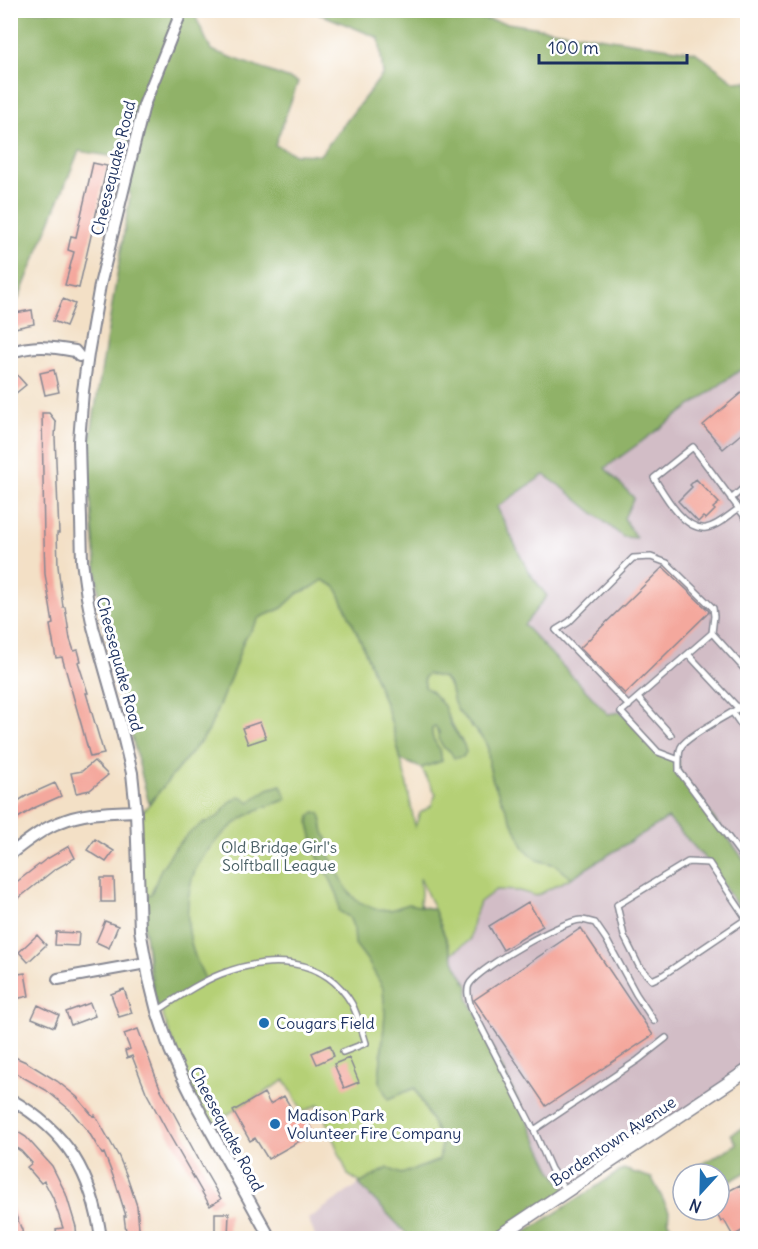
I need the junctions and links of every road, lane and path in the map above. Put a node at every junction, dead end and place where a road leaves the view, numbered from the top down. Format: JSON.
{"nodes":[{"id":1,"x":182,"y":10,"type":"edge"},
{"id":2,"x":10,"y":353,"type":"edge"},
{"id":3,"x":79,"y":356,"type":"dead end"},
{"id":4,"x":747,"y":484,"type":"edge"},
{"id":5,"x":731,"y":499,"type":"junction"},
{"id":6,"x":738,"y":509,"type":"junction"},
{"id":7,"x":747,"y":522,"type":"edge"},
{"id":8,"x":712,"y":633,"type":"junction"},
{"id":9,"x":688,"y":654,"type":"junction"},
{"id":10,"x":747,"y":673,"type":"edge"},
{"id":11,"x":638,"y":698,"type":"junction"},
{"id":12,"x":747,"y":702,"type":"edge"},
{"id":13,"x":629,"y":706,"type":"junction"},
{"id":14,"x":739,"y":709,"type":"junction"},
{"id":15,"x":733,"y":713,"type":"junction"},
{"id":16,"x":671,"y":735,"type":"dead end"},
{"id":17,"x":747,"y":735,"type":"edge"},
{"id":18,"x":679,"y":760,"type":"junction"},
{"id":19,"x":136,"y":811,"type":"junction"},
{"id":20,"x":10,"y":855,"type":"edge"},
{"id":21,"x":747,"y":864,"type":"edge"},
{"id":22,"x":747,"y":920,"type":"edge"},
{"id":23,"x":146,"y":963,"type":"junction"},
{"id":24,"x":58,"y":979,"type":"dead end"},
{"id":25,"x":157,"y":1011,"type":"junction"},
{"id":26,"x":654,"y":1021,"type":"dead end"},
{"id":27,"x":666,"y":1038,"type":"dead end"},
{"id":28,"x":343,"y":1052,"type":"dead end"},
{"id":29,"x":747,"y":1070,"type":"edge"},
{"id":30,"x":10,"y":1099,"type":"edge"},
{"id":31,"x":534,"y":1130,"type":"junction"},
{"id":32,"x":567,"y":1192,"type":"junction"},
{"id":33,"x":101,"y":1239,"type":"edge"},
{"id":34,"x":270,"y":1239,"type":"edge"},
{"id":35,"x":496,"y":1239,"type":"edge"}],
"edges":[{"from":1,"to":19,"type":"street","name":"Cheesequake Road"},
{"from":2,"to":3,"type":"street"},
{"from":4,"to":5,"type":"lane"},
{"from":5,"to":6,"type":"lane"},
{"from":5,"to":6,"type":"lane"},
{"from":6,"to":7,"type":"lane"},
{"from":8,"to":9,"type":"lane"},
{"from":8,"to":10,"type":"lane"},
{"from":8,"to":13,"type":"lane"},
{"from":9,"to":11,"type":"lane"},
{"from":9,"to":14,"type":"lane"},
{"from":11,"to":13,"type":"lane"},
{"from":11,"to":16,"type":"lane"},
{"from":12,"to":14,"type":"lane"},
{"from":13,"to":18,"type":"lane"},
{"from":14,"to":15,"type":"lane"},
{"from":15,"to":17,"type":"lane"},
{"from":15,"to":18,"type":"lane"},
{"from":18,"to":21,"type":"lane"},
{"from":19,"to":20,"type":"street"},
{"from":19,"to":23,"type":"street","name":"Cheesequake Road"},
{"from":22,"to":22,"type":"lane"},
{"from":23,"to":24,"type":"street"},
{"from":23,"to":25,"type":"street","name":"Cheesequake Road"},
{"from":25,"to":28,"type":"lane"},
{"from":25,"to":34,"type":"street","name":"Cheesequake Road"},
{"from":26,"to":31,"type":"lane"},
{"from":27,"to":31,"type":"lane"},
{"from":29,"to":32,"type":"street","name":"Bordentown Avenue"},
{"from":30,"to":33,"type":"street"},
{"from":31,"to":32,"type":"lane"},
{"from":32,"to":35,"type":"street","name":"Bordentown Avenue"}]}
